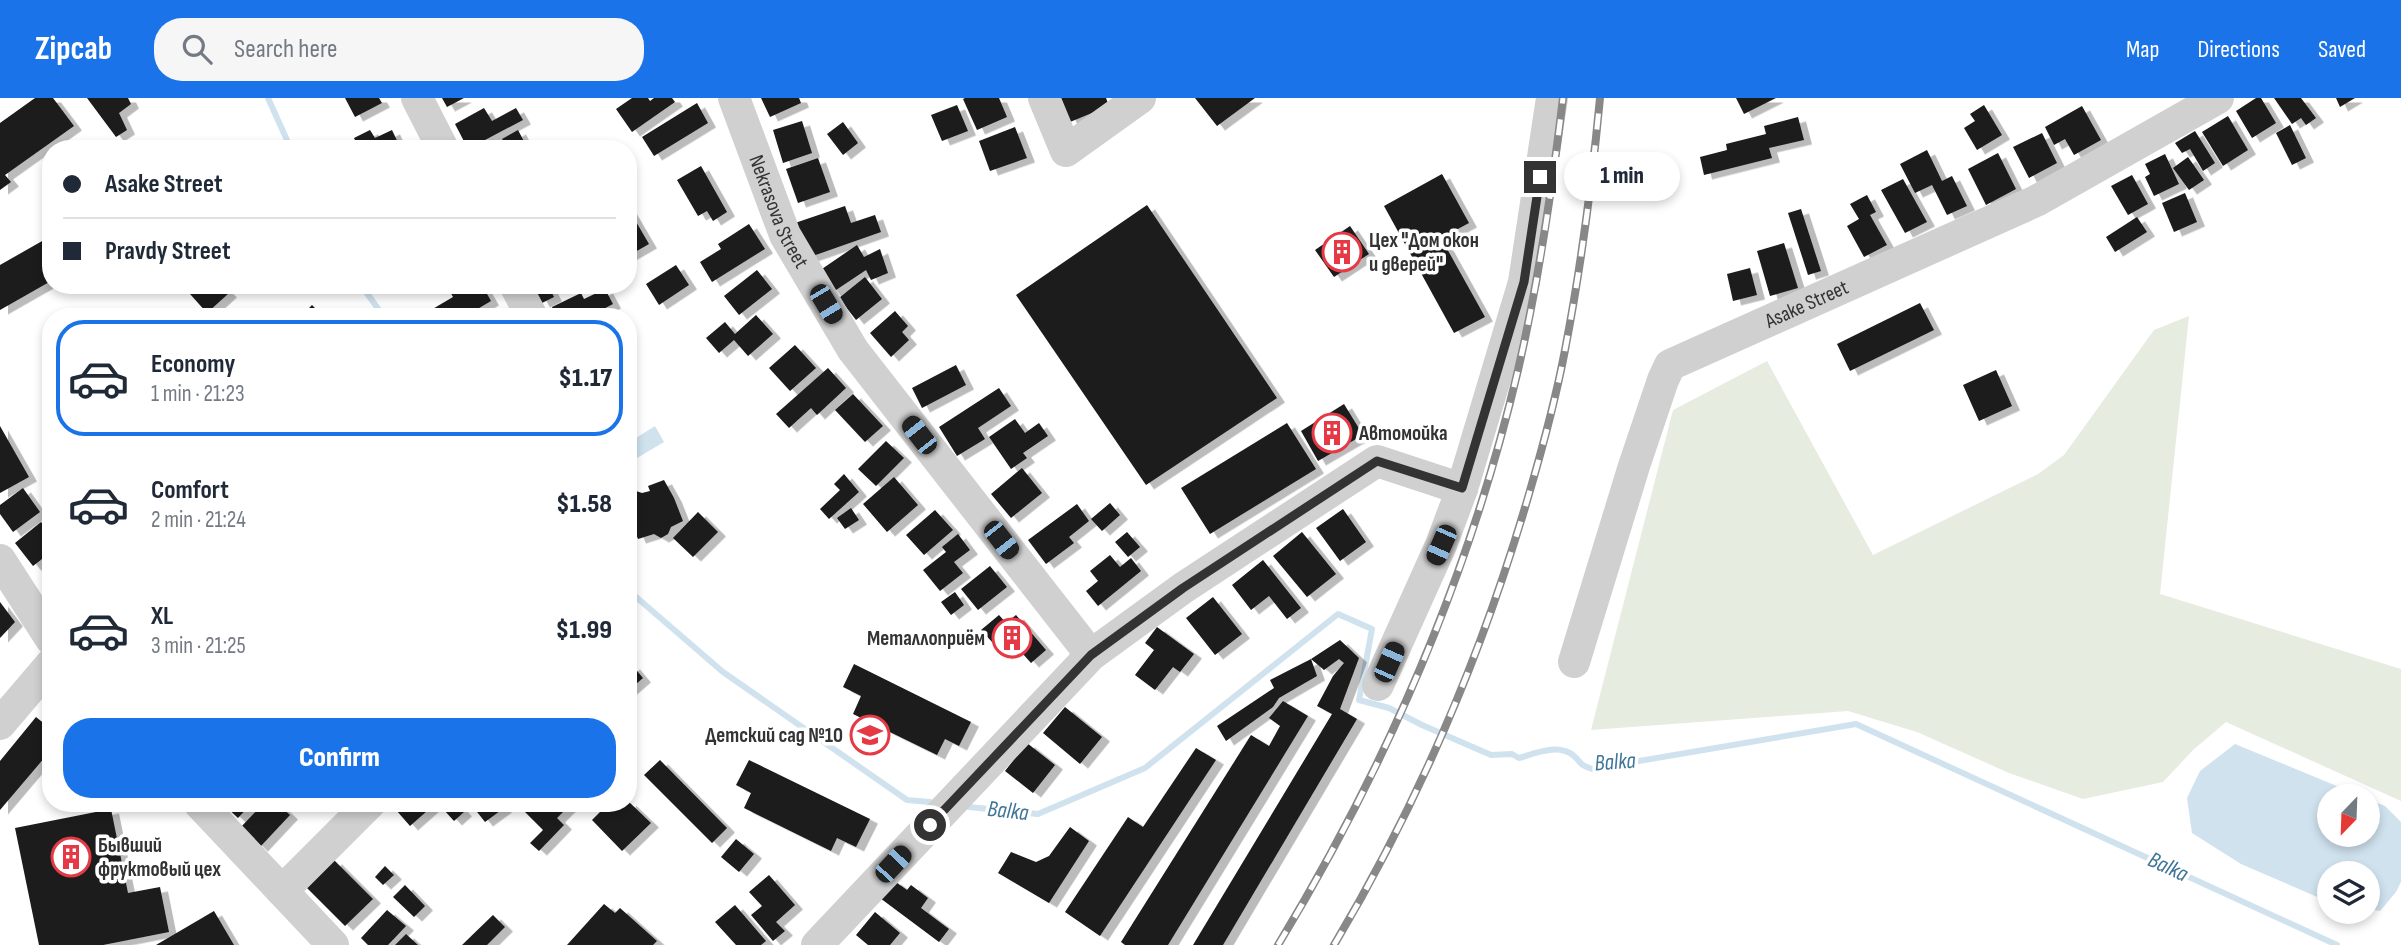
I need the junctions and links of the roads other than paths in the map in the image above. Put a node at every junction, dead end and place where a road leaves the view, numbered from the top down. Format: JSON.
{"nodes":[{"id":1,"x":417,"y":98,"type":"edge"},
{"id":2,"x":734,"y":98,"type":"edge"},
{"id":3,"x":1044,"y":98,"type":"edge"},
{"id":4,"x":1140,"y":98,"type":"edge"},
{"id":5,"x":1552,"y":98,"type":"edge"},
{"id":6,"x":2218,"y":98,"type":"edge"},
{"id":7,"x":438,"y":140,"type":"edge"},
{"id":8,"x":1462,"y":488,"type":"junction"},
{"id":9,"x":0,"y":560,"type":"edge"},
{"id":10,"x":42,"y":625,"type":"edge"},
{"id":11,"x":1091,"y":655,"type":"junction"},
{"id":12,"x":1574,"y":662,"type":"dead end"},
{"id":13,"x":42,"y":675,"type":"edge"},
{"id":14,"x":1378,"y":685,"type":"dead end"},
{"id":15,"x":0,"y":724,"type":"edge"},
{"id":16,"x":207,"y":812,"type":"edge"},
{"id":17,"x":361,"y":812,"type":"edge"},
{"id":18,"x":282,"y":891,"type":"junction"},
{"id":19,"x":334,"y":945,"type":"edge"},
{"id":20,"x":817,"y":945,"type":"edge"}],
"edges":[{"from":1,"to":7,"type":"street"},
{"from":2,"to":11,"type":"street","name":"Nekrasova Street"},
{"from":3,"to":4,"type":"street"},
{"from":5,"to":8,"type":"street"},
{"from":6,"to":12,"type":"street","name":"Asake Street"},
{"from":8,"to":11,"type":"street"},
{"from":8,"to":14,"type":"street"},
{"from":9,"to":10,"type":"street"},
{"from":11,"to":20,"type":"street"},
{"from":13,"to":15,"type":"street"},
{"from":16,"to":18,"type":"street"},
{"from":17,"to":18,"type":"street"},
{"from":18,"to":19,"type":"street"}]}
